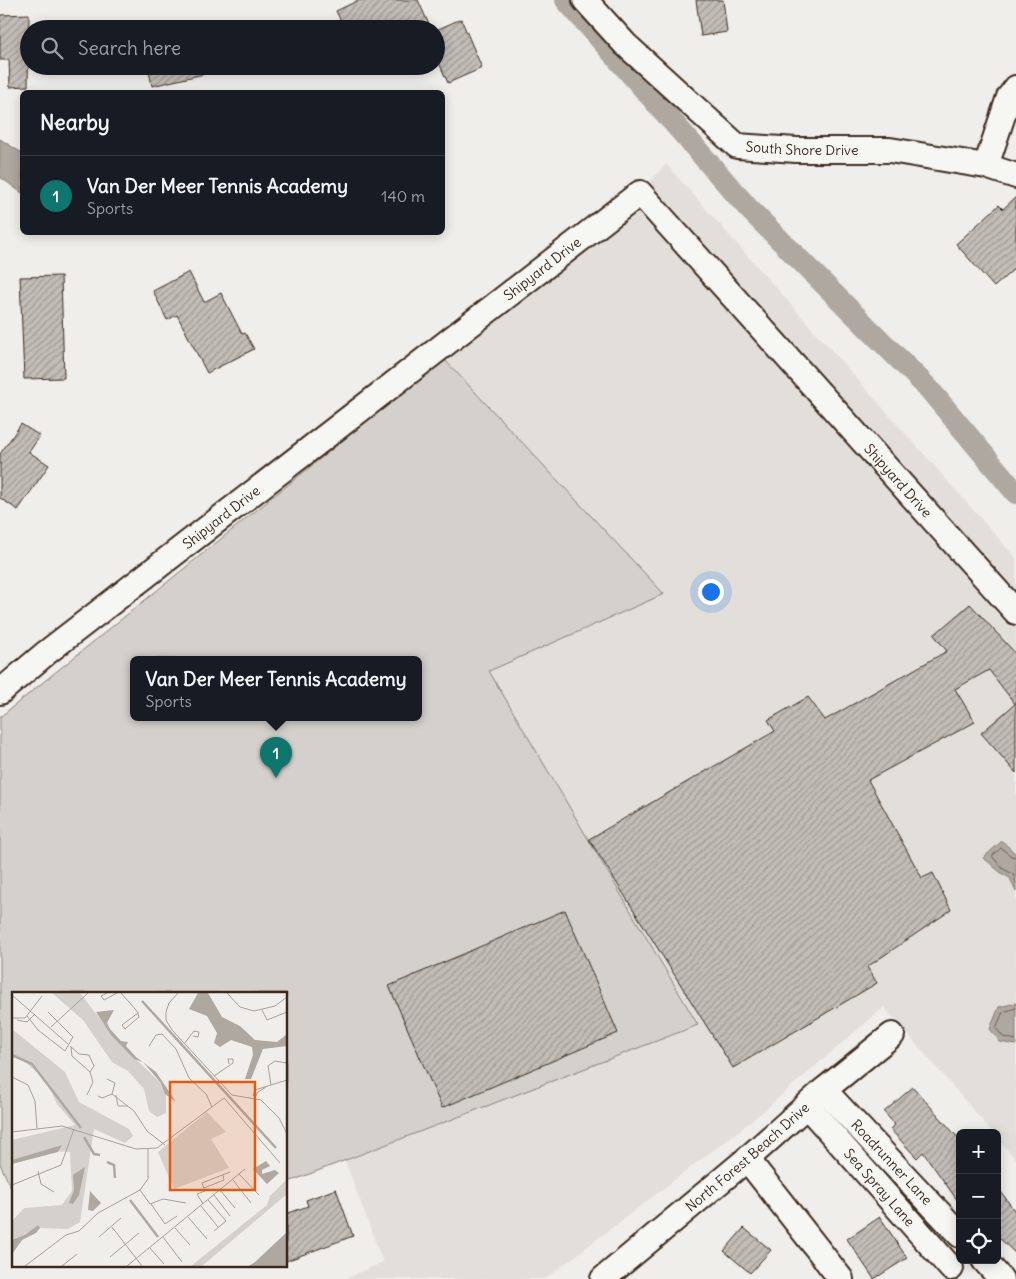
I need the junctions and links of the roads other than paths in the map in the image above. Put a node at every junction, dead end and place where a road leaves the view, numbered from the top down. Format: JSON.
{"nodes":[{"id":1,"x":585,"y":0,"type":"edge"},
{"id":2,"x":1016,"y":88,"type":"edge"},
{"id":3,"x":986,"y":166,"type":"junction"},
{"id":4,"x":1016,"y":176,"type":"edge"},
{"id":5,"x":1016,"y":612,"type":"edge"},
{"id":6,"x":0,"y":692,"type":"edge"},
{"id":7,"x":892,"y":1036,"type":"dead end"},
{"id":8,"x":824,"y":1090,"type":"junction"},
{"id":9,"x":807,"y":1106,"type":"junction"},
{"id":10,"x":747,"y":1159,"type":"junction"},
{"id":11,"x":956,"y":1231,"type":"edge"},
{"id":12,"x":988,"y":1264,"type":"edge"},
{"id":13,"x":951,"y":1268,"type":"dead end"},
{"id":14,"x":603,"y":1279,"type":"edge"},
{"id":15,"x":841,"y":1279,"type":"edge"},
{"id":16,"x":1001,"y":1279,"type":"edge"}],
"edges":[{"from":1,"to":3,"type":"street","name":"South Shore Drive"},
{"from":2,"to":3,"type":"street"},
{"from":3,"to":4,"type":"street","name":"South Shore Drive"},
{"from":5,"to":6,"type":"street","name":"Shipyard Drive"},
{"from":7,"to":8,"type":"street","name":"North Forest Beach Drive"},
{"from":8,"to":9,"type":"street","name":"North Forest Beach Drive"},
{"from":8,"to":11,"type":"street","name":"Roadrunner Lane"},
{"from":9,"to":10,"type":"street","name":"North Forest Beach Drive"},
{"from":9,"to":13,"type":"street","name":"Sea Spray Lane"},
{"from":10,"to":14,"type":"street","name":"North Forest Beach Drive"},
{"from":10,"to":15,"type":"street"},
{"from":12,"to":16,"type":"street"}]}
